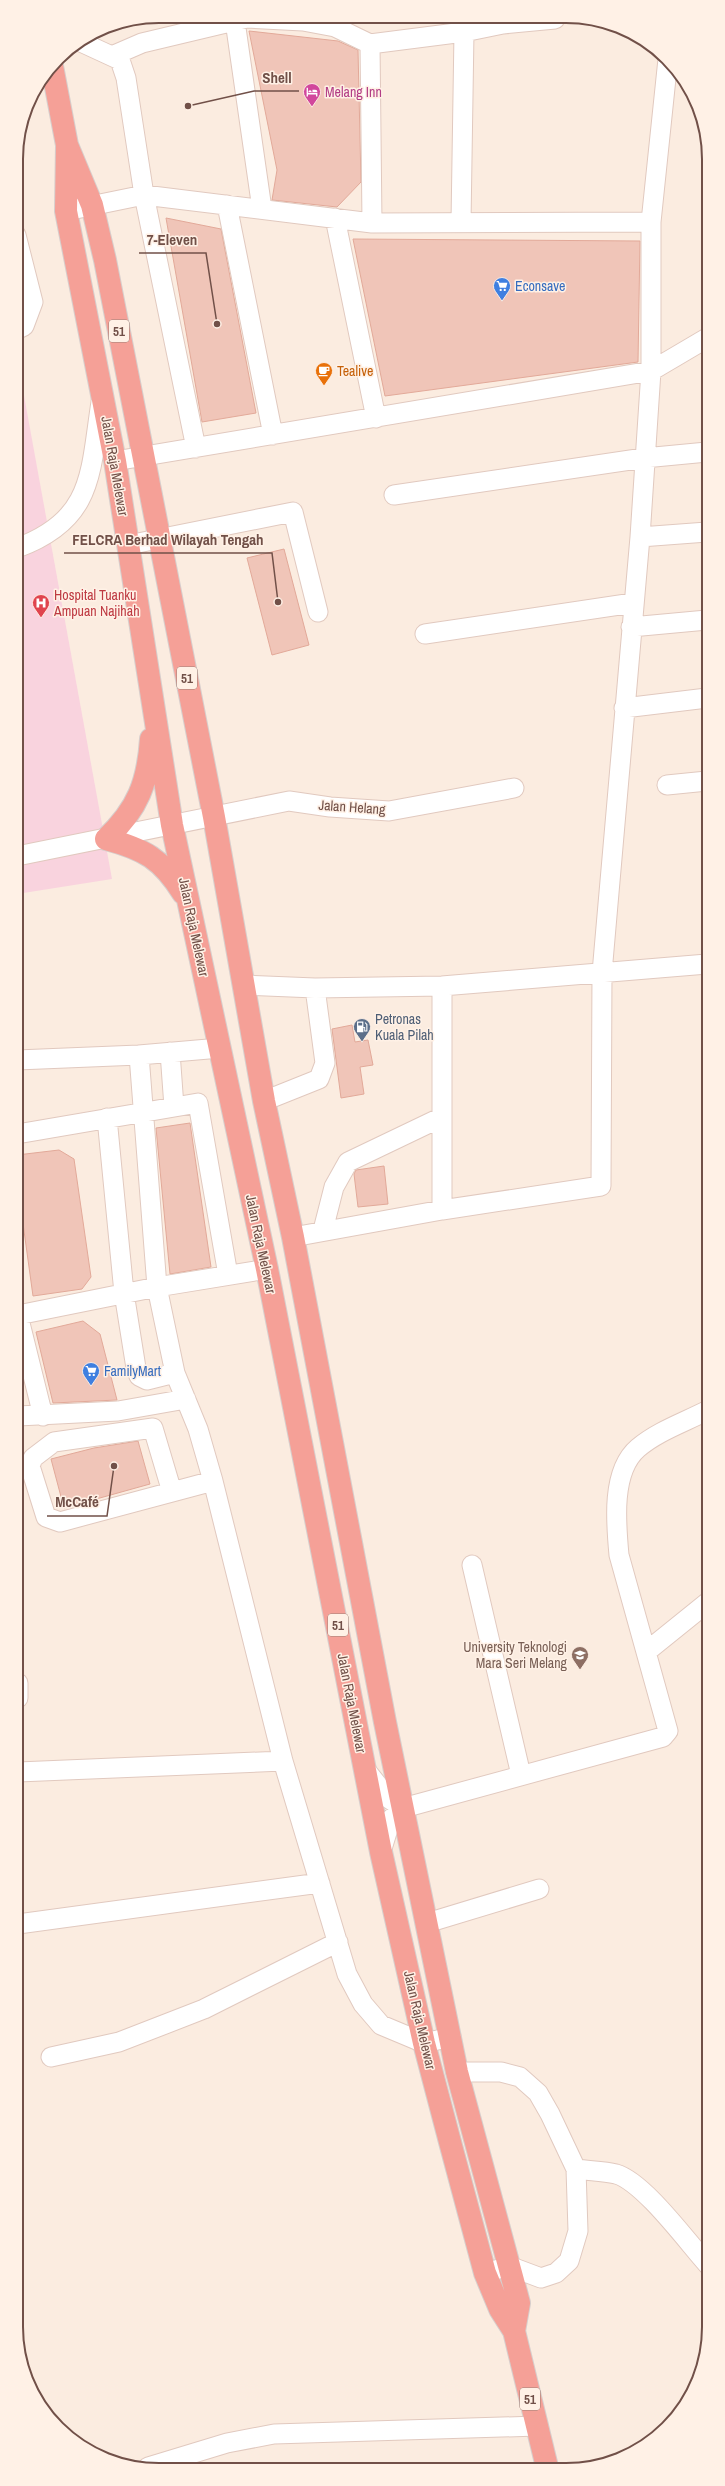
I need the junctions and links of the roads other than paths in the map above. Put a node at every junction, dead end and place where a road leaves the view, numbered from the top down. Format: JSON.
{"nodes":[{"id":1,"x":227,"y":23,"type":"edge"},
{"id":2,"x":235,"y":23,"type":"edge"},
{"id":3,"x":337,"y":23,"type":"edge"},
{"id":4,"x":512,"y":23,"type":"edge"},
{"id":5,"x":464,"y":32,"type":"junction"},
{"id":6,"x":86,"y":44,"type":"edge"},
{"id":7,"x":370,"y":44,"type":"junction"},
{"id":8,"x":112,"y":56,"type":"junction"},
{"id":9,"x":667,"y":68,"type":"edge"},
{"id":10,"x":53,"y":74,"type":"edge"},
{"id":11,"x":67,"y":145,"type":"junction"},
{"id":12,"x":144,"y":195,"type":"junction"},
{"id":13,"x":92,"y":205,"type":"junction"},
{"id":14,"x":227,"y":205,"type":"junction"},
{"id":15,"x":262,"y":209,"type":"junction"},
{"id":16,"x":66,"y":211,"type":"junction"},
{"id":17,"x":335,"y":218,"type":"junction"},
{"id":18,"x":462,"y":222,"type":"junction"},
{"id":19,"x":651,"y":222,"type":"junction"},
{"id":20,"x":372,"y":223,"type":"junction"},
{"id":21,"x":23,"y":263,"type":"edge"},
{"id":22,"x":23,"y":326,"type":"edge"},
{"id":23,"x":702,"y":340,"type":"edge"},
{"id":24,"x":651,"y":371,"type":"junction"},
{"id":25,"x":102,"y":395,"type":"junction"},
{"id":26,"x":376,"y":418,"type":"junction"},
{"id":27,"x":273,"y":435,"type":"junction"},
{"id":28,"x":196,"y":448,"type":"junction"},
{"id":29,"x":702,"y":452,"type":"edge"},
{"id":30,"x":143,"y":457,"type":"junction"},
{"id":31,"x":644,"y":458,"type":"junction"},
{"id":32,"x":115,"y":461,"type":"junction"},
{"id":33,"x":394,"y":495,"type":"dead end"},
{"id":34,"x":702,"y":532,"type":"edge"},
{"id":35,"x":640,"y":537,"type":"junction"},
{"id":36,"x":159,"y":538,"type":"junction"},
{"id":37,"x":128,"y":545,"type":"junction"},
{"id":38,"x":23,"y":546,"type":"edge"},
{"id":39,"x":633,"y":603,"type":"junction"},
{"id":40,"x":318,"y":612,"type":"dead end"},
{"id":41,"x":702,"y":620,"type":"edge"},
{"id":42,"x":631,"y":627,"type":"junction"},
{"id":43,"x":425,"y":634,"type":"dead end"},
{"id":44,"x":702,"y":699,"type":"edge"},
{"id":45,"x":154,"y":704,"type":"junction"},
{"id":46,"x":624,"y":708,"type":"junction"},
{"id":47,"x":702,"y":781,"type":"edge"},
{"id":48,"x":666,"y":785,"type":"dead end"},
{"id":49,"x":514,"y":788,"type":"dead end"},
{"id":50,"x":214,"y":817,"type":"junction"},
{"id":51,"x":172,"y":825,"type":"junction"},
{"id":52,"x":106,"y":839,"type":"junction"},
{"id":53,"x":23,"y":855,"type":"edge"},
{"id":54,"x":191,"y":911,"type":"junction"},
{"id":55,"x":702,"y":964,"type":"edge"},
{"id":56,"x":602,"y":973,"type":"junction"},
{"id":57,"x":245,"y":985,"type":"junction"},
{"id":58,"x":442,"y":986,"type":"junction"},
{"id":59,"x":315,"y":988,"type":"junction"},
{"id":60,"x":220,"y":1048,"type":"junction"},
{"id":61,"x":170,"y":1052,"type":"junction"},
{"id":62,"x":139,"y":1055,"type":"junction"},
{"id":63,"x":23,"y":1060,"type":"edge"},
{"id":64,"x":264,"y":1101,"type":"junction"},
{"id":65,"x":174,"y":1107,"type":"junction"},
{"id":66,"x":143,"y":1112,"type":"junction"},
{"id":67,"x":106,"y":1118,"type":"junction"},
{"id":68,"x":442,"y":1118,"type":"junction"},
{"id":69,"x":23,"y":1133,"type":"edge"},
{"id":70,"x":442,"y":1210,"type":"junction"},
{"id":71,"x":323,"y":1230,"type":"junction"},
{"id":72,"x":293,"y":1237,"type":"junction"},
{"id":73,"x":266,"y":1269,"type":"junction"},
{"id":74,"x":228,"y":1275,"type":"junction"},
{"id":75,"x":157,"y":1286,"type":"junction"},
{"id":76,"x":124,"y":1293,"type":"junction"},
{"id":77,"x":23,"y":1314,"type":"edge"},
{"id":78,"x":23,"y":1335,"type":"edge"},
{"id":79,"x":175,"y":1373,"type":"junction"},
{"id":80,"x":186,"y":1399,"type":"junction"},
{"id":81,"x":702,"y":1413,"type":"edge"},
{"id":82,"x":23,"y":1416,"type":"edge"},
{"id":83,"x":43,"y":1416,"type":"junction"},
{"id":84,"x":213,"y":1481,"type":"junction"},
{"id":85,"x":172,"y":1492,"type":"junction"},
{"id":86,"x":472,"y":1565,"type":"dead end"},
{"id":87,"x":702,"y":1607,"type":"edge"},
{"id":88,"x":646,"y":1652,"type":"junction"},
{"id":89,"x":385,"y":1722,"type":"junction"},
{"id":90,"x":356,"y":1729,"type":"junction"},
{"id":91,"x":283,"y":1761,"type":"junction"},
{"id":92,"x":365,"y":1769,"type":"junction"},
{"id":93,"x":23,"y":1772,"type":"edge"},
{"id":94,"x":521,"y":1775,"type":"junction"},
{"id":95,"x":403,"y":1808,"type":"junction"},
{"id":96,"x":381,"y":1852,"type":"junction"},
{"id":97,"x":320,"y":1883,"type":"junction"},
{"id":98,"x":539,"y":1889,"type":"dead end"},
{"id":99,"x":23,"y":1923,"type":"edge"},
{"id":100,"x":427,"y":1924,"type":"junction"},
{"id":101,"x":338,"y":1942,"type":"junction"},
{"id":102,"x":451,"y":2037,"type":"junction"},
{"id":103,"x":424,"y":2043,"type":"junction"},
{"id":104,"x":51,"y":2057,"type":"dead end"},
{"id":105,"x":458,"y":2072,"type":"junction"},
{"id":106,"x":576,"y":2169,"type":"junction"},
{"id":107,"x":702,"y":2258,"type":"edge"},
{"id":108,"x":509,"y":2266,"type":"junction"},
{"id":109,"x":485,"y":2273,"type":"junction"},
{"id":110,"x":514,"y":2331,"type":"junction"},
{"id":111,"x":537,"y":2426,"type":"junction"},
{"id":112,"x":161,"y":2463,"type":"edge"},
{"id":113,"x":546,"y":2463,"type":"edge"}],
"edges":[{"from":1,"to":8,"type":"street"},
{"from":2,"to":15,"type":"street"},
{"from":3,"to":7,"type":"street"},
{"from":4,"to":5,"type":"street"},
{"from":5,"to":7,"type":"street"},
{"from":5,"to":18,"type":"street"},
{"from":6,"to":8,"type":"street"},
{"from":7,"to":20,"type":"street"},
{"from":8,"to":12,"type":"street"},
{"from":9,"to":19,"type":"street"},
{"from":10,"to":11,"type":"highway","name":"Jalan Raja Melewar","number":"51"},
{"from":11,"to":13,"type":"highway","name":"Jalan Raja Melewar","number":"51"},
{"from":11,"to":16,"type":"highway","name":"Jalan Raja Melewar","number":"51"},
{"from":12,"to":13,"type":"street"},
{"from":12,"to":14,"type":"street"},
{"from":12,"to":28,"type":"street"},
{"from":13,"to":16,"type":"street"},
{"from":13,"to":30,"type":"highway","name":"Jalan Raja Melewar","number":"51"},
{"from":14,"to":15,"type":"street"},
{"from":14,"to":27,"type":"street"},
{"from":15,"to":17,"type":"street"},
{"from":16,"to":25,"type":"highway","name":"Jalan Raja Melewar","number":"51"},
{"from":17,"to":20,"type":"street"},
{"from":17,"to":26,"type":"street"},
{"from":18,"to":19,"type":"street"},
{"from":18,"to":20,"type":"street"},
{"from":19,"to":24,"type":"street"},
{"from":21,"to":22,"type":"street"},
{"from":23,"to":24,"type":"street"},
{"from":24,"to":26,"type":"street"},
{"from":24,"to":31,"type":"street"},
{"from":25,"to":32,"type":"highway","name":"Jalan Raja Melewar","number":"51"},
{"from":25,"to":38,"type":"street"},
{"from":26,"to":27,"type":"street"},
{"from":27,"to":28,"type":"street"},
{"from":28,"to":30,"type":"street"},
{"from":29,"to":31,"type":"street"},
{"from":30,"to":32,"type":"street"},
{"from":30,"to":36,"type":"highway","name":"Jalan Raja Melewar","number":"51"},
{"from":31,"to":33,"type":"street"},
{"from":31,"to":35,"type":"street"},
{"from":32,"to":37,"type":"highway","name":"Jalan Raja Melewar","number":"51"},
{"from":34,"to":35,"type":"street"},
{"from":35,"to":39,"type":"street"},
{"from":36,"to":37,"type":"street"},
{"from":36,"to":40,"type":"street"},
{"from":36,"to":50,"type":"highway","name":"Jalan Raja Melewar","number":"51"},
{"from":37,"to":45,"type":"highway","name":"Jalan Raja Melewar","number":"51"},
{"from":39,"to":42,"type":"street"},
{"from":39,"to":43,"type":"street"},
{"from":41,"to":42,"type":"street"},
{"from":42,"to":46,"type":"street"},
{"from":44,"to":46,"type":"street"},
{"from":45,"to":51,"type":"highway","name":"Jalan Raja Melewar","number":"51"},
{"from":45,"to":52,"type":"highway"},
{"from":46,"to":56,"type":"street"},
{"from":47,"to":48,"type":"street"},
{"from":49,"to":50,"type":"street","name":"Jalan Helang"},
{"from":50,"to":51,"type":"street","name":"Jalan Helang"},
{"from":50,"to":57,"type":"highway","name":"Jalan Raja Melewar","number":"51"},
{"from":51,"to":52,"type":"street","name":"Jalan Helang"},
{"from":51,"to":54,"type":"highway","name":"Jalan Raja Melewar","number":"51"},
{"from":52,"to":53,"type":"street","name":"Jalan Helang"},
{"from":52,"to":54,"type":"highway"},
{"from":54,"to":60,"type":"highway","name":"Jalan Raja Melewar","number":"51"},
{"from":55,"to":56,"type":"street"},
{"from":56,"to":58,"type":"street"},
{"from":56,"to":70,"type":"street"},
{"from":57,"to":59,"type":"street"},
{"from":57,"to":64,"type":"highway","name":"Jalan Raja Melewar","number":"51"},
{"from":58,"to":59,"type":"street"},
{"from":58,"to":68,"type":"street"},
{"from":59,"to":64,"type":"street"},
{"from":60,"to":61,"type":"street"},
{"from":60,"to":73,"type":"highway","name":"Jalan Raja Melewar","number":"51"},
{"from":61,"to":62,"type":"street"},
{"from":61,"to":65,"type":"street"},
{"from":62,"to":63,"type":"street"},
{"from":62,"to":66,"type":"street"},
{"from":64,"to":72,"type":"highway","name":"Jalan Raja Melewar","number":"51"},
{"from":65,"to":66,"type":"street"},
{"from":65,"to":74,"type":"street"},
{"from":66,"to":67,"type":"street"},
{"from":66,"to":75,"type":"street"},
{"from":67,"to":69,"type":"street"},
{"from":67,"to":76,"type":"street"},
{"from":68,"to":70,"type":"street"},
{"from":68,"to":71,"type":"street"},
{"from":70,"to":71,"type":"street"},
{"from":71,"to":72,"type":"street"},
{"from":72,"to":89,"type":"highway","name":"Jalan Raja Melewar","number":"51"},
{"from":73,"to":74,"type":"street"},
{"from":73,"to":90,"type":"highway","name":"Jalan Raja Melewar","number":"51"},
{"from":74,"to":75,"type":"street"},
{"from":75,"to":76,"type":"street"},
{"from":75,"to":79,"type":"street"},
{"from":76,"to":77,"type":"street"},
{"from":76,"to":79,"type":"street"},
{"from":78,"to":83,"type":"street"},
{"from":79,"to":80,"type":"street"},
{"from":80,"to":83,"type":"street"},
{"from":80,"to":84,"type":"street"},
{"from":81,"to":88,"type":"street"},
{"from":82,"to":83,"type":"street"},
{"from":84,"to":85,"type":"street"},
{"from":84,"to":91,"type":"street"},
{"from":85,"to":85,"type":"street"},
{"from":86,"to":94,"type":"street"},
{"from":87,"to":88,"type":"street"},
{"from":88,"to":94,"type":"street"},
{"from":89,"to":90,"type":"highway"},
{"from":89,"to":95,"type":"highway","name":"Jalan Raja Melewar","number":"51"},
{"from":90,"to":92,"type":"highway","name":"Jalan Raja Melewar","number":"51"},
{"from":91,"to":93,"type":"street"},
{"from":91,"to":97,"type":"street"},
{"from":92,"to":95,"type":"street"},
{"from":92,"to":96,"type":"highway","name":"Jalan Raja Melewar","number":"51"},
{"from":94,"to":95,"type":"street"},
{"from":95,"to":96,"type":"street"},
{"from":95,"to":100,"type":"highway","name":"Jalan Raja Melewar","number":"51"},
{"from":96,"to":103,"type":"highway","name":"Jalan Raja Melewar","number":"51"},
{"from":97,"to":99,"type":"street"},
{"from":97,"to":101,"type":"street"},
{"from":98,"to":100,"type":"street"},
{"from":100,"to":102,"type":"highway","name":"Jalan Raja Melewar","number":"51"},
{"from":101,"to":103,"type":"street"},
{"from":101,"to":104,"type":"street"},
{"from":102,"to":103,"type":"street"},
{"from":102,"to":105,"type":"highway","name":"Jalan Raja Melewar","number":"51"},
{"from":103,"to":109,"type":"highway","name":"Jalan Raja Melewar","number":"51"},
{"from":105,"to":106,"type":"street"},
{"from":105,"to":108,"type":"highway","name":"Jalan Raja Melewar","number":"51"},
{"from":106,"to":107,"type":"street"},
{"from":106,"to":108,"type":"street"},
{"from":108,"to":109,"type":"street"},
{"from":108,"to":110,"type":"highway","name":"Jalan Raja Melewar","number":"51"},
{"from":109,"to":110,"type":"highway","name":"Jalan Raja Melewar","number":"51"},
{"from":110,"to":111,"type":"highway","name":"Jalan Raja Melewar","number":"51"},
{"from":111,"to":112,"type":"street"},
{"from":111,"to":113,"type":"highway","name":"Jalan Raja Melewar","number":"51"}]}
